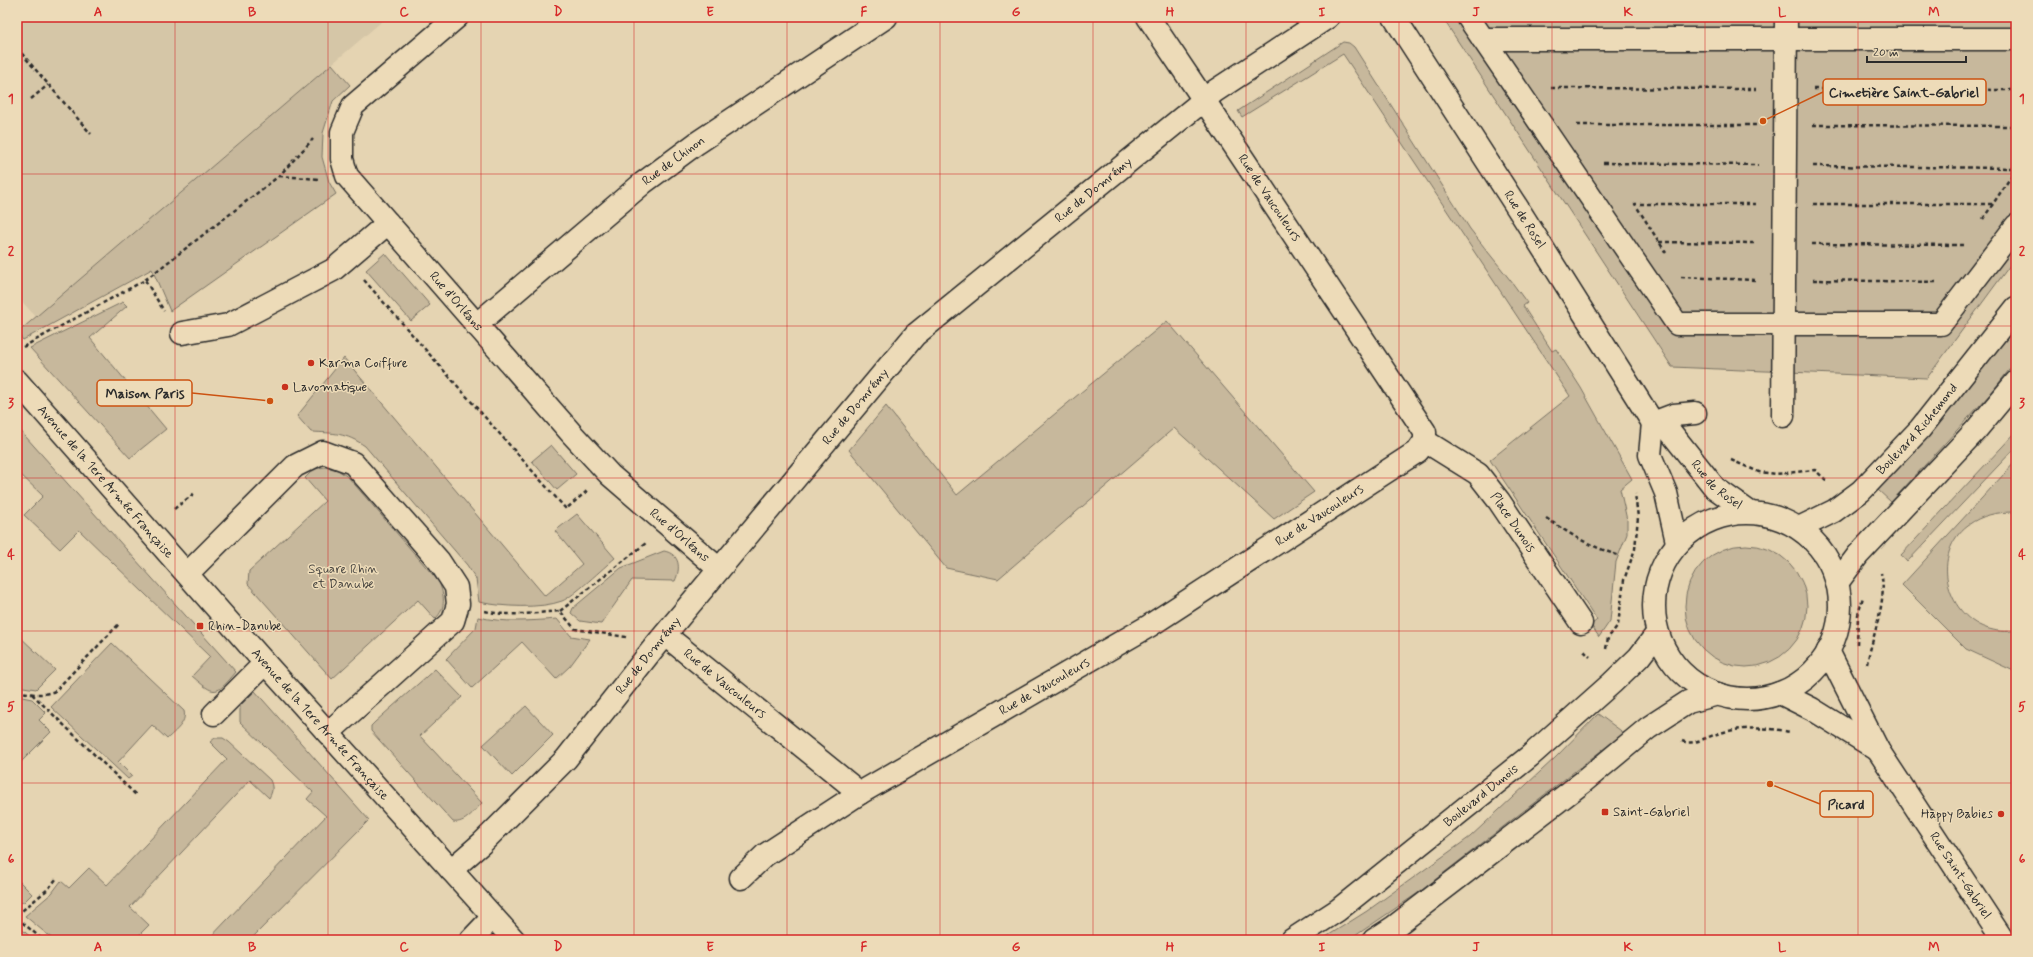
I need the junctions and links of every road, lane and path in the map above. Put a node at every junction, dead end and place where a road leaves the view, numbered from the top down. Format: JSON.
{"nodes":[{"id":1,"x":457,"y":17,"type":"edge"},
{"id":2,"x":886,"y":17,"type":"edge"},
{"id":3,"x":1148,"y":17,"type":"edge"},
{"id":4,"x":1328,"y":17,"type":"edge"},
{"id":5,"x":1394,"y":17,"type":"edge"},
{"id":6,"x":1468,"y":17,"type":"edge"},
{"id":7,"x":1786,"y":17,"type":"edge"},
{"id":8,"x":1483,"y":39,"type":"junction"},
{"id":9,"x":1786,"y":39,"type":"junction"},
{"id":10,"x":2016,"y":39,"type":"edge"},
{"id":11,"x":17,"y":48,"type":"edge"},
{"id":12,"x":48,"y":85,"type":"junction"},
{"id":13,"x":31,"y":99,"type":"dead end"},
{"id":14,"x":1204,"y":100,"type":"junction"},
{"id":15,"x":90,"y":134,"type":"dead end"},
{"id":16,"x":320,"y":138,"type":"dead end"},
{"id":17,"x":279,"y":176,"type":"junction"},
{"id":18,"x":322,"y":179,"type":"dead end"},
{"id":19,"x":388,"y":223,"type":"junction"},
{"id":20,"x":2016,"y":226,"type":"edge"},
{"id":21,"x":346,"y":259,"type":"junction"},
{"id":22,"x":145,"y":280,"type":"junction"},
{"id":23,"x":2016,"y":308,"type":"edge"},
{"id":24,"x":476,"y":324,"type":"junction"},
{"id":25,"x":1785,"y":324,"type":"junction"},
{"id":26,"x":182,"y":333,"type":"joint"},
{"id":27,"x":23,"y":347,"type":"dead end"},
{"id":28,"x":17,"y":381,"type":"edge"},
{"id":29,"x":2016,"y":382,"type":"edge"},
{"id":30,"x":1695,"y":413,"type":"dead end"},
{"id":31,"x":1783,"y":416,"type":"dead end"},
{"id":32,"x":1653,"y":423,"type":"junction"},
{"id":33,"x":1425,"y":441,"type":"junction"},
{"id":34,"x":1725,"y":457,"type":"dead end"},
{"id":35,"x":1830,"y":485,"type":"dead end"},
{"id":36,"x":592,"y":487,"type":"dead end"},
{"id":37,"x":1639,"y":491,"type":"dead end"},
{"id":38,"x":196,"y":492,"type":"dead end"},
{"id":39,"x":174,"y":510,"type":"dead end"},
{"id":40,"x":1749,"y":512,"type":"junction"},
{"id":41,"x":1542,"y":515,"type":"dead end"},
{"id":42,"x":1799,"y":528,"type":"junction"},
{"id":43,"x":648,"y":541,"type":"dead end"},
{"id":44,"x":1677,"y":542,"type":"junction"},
{"id":45,"x":1620,"y":556,"type":"dead end"},
{"id":46,"x":719,"y":569,"type":"junction"},
{"id":47,"x":187,"y":574,"type":"junction"},
{"id":48,"x":1876,"y":574,"type":"dead end"},
{"id":49,"x":1837,"y":583,"type":"junction"},
{"id":50,"x":1864,"y":595,"type":"dead end"},
{"id":51,"x":481,"y":610,"type":"dead end"},
{"id":52,"x":560,"y":611,"type":"junction"},
{"id":53,"x":1581,"y":623,"type":"dead end"},
{"id":54,"x":119,"y":624,"type":"dead end"},
{"id":55,"x":665,"y":635,"type":"junction"},
{"id":56,"x":1656,"y":635,"type":"junction"},
{"id":57,"x":627,"y":637,"type":"dead end"},
{"id":58,"x":1857,"y":645,"type":"dead end"},
{"id":59,"x":1582,"y":649,"type":"dead end"},
{"id":60,"x":1828,"y":651,"type":"junction"},
{"id":61,"x":1610,"y":654,"type":"dead end"},
{"id":62,"x":1590,"y":656,"type":"dead end"},
{"id":63,"x":265,"y":663,"type":"junction"},
{"id":64,"x":1866,"y":668,"type":"dead end"},
{"id":65,"x":17,"y":691,"type":"edge"},
{"id":66,"x":1780,"y":693,"type":"junction"},
{"id":67,"x":32,"y":694,"type":"junction"},
{"id":68,"x":1718,"y":694,"type":"junction"},
{"id":69,"x":214,"y":714,"type":"dead end"},
{"id":70,"x":328,"y":733,"type":"junction"},
{"id":71,"x":1797,"y":733,"type":"dead end"},
{"id":72,"x":1676,"y":744,"type":"dead end"},
{"id":73,"x":1878,"y":750,"type":"junction"},
{"id":74,"x":860,"y":793,"type":"junction"},
{"id":75,"x":136,"y":795,"type":"dead end"},
{"id":76,"x":451,"y":870,"type":"junction"},
{"id":77,"x":58,"y":878,"type":"dead end"},
{"id":78,"x":740,"y":878,"type":"dead end"},
{"id":79,"x":17,"y":915,"type":"edge"},
{"id":80,"x":493,"y":917,"type":"junction"},
{"id":81,"x":17,"y":918,"type":"edge"},
{"id":82,"x":43,"y":940,"type":"edge"},
{"id":83,"x":471,"y":940,"type":"edge"},
{"id":84,"x":514,"y":940,"type":"edge"},
{"id":85,"x":1292,"y":940,"type":"edge"},
{"id":86,"x":1374,"y":940,"type":"edge"},
{"id":87,"x":2002,"y":940,"type":"edge"}],
"edges":[{"from":1,"to":19,"type":"street","name":"Rue d'Orléans"},
{"from":2,"to":24,"type":"street","name":"Rue de Chinon"},
{"from":3,"to":14,"type":"street"},
{"from":4,"to":14,"type":"street","name":"Rue de Domrémy"},
{"from":5,"to":32,"type":"street","name":"Rue de Rosel"},
{"from":6,"to":8,"type":"street"},
{"from":7,"to":9,"type":"street"},
{"from":8,"to":9,"type":"street"},
{"from":8,"to":25,"type":"street"},
{"from":9,"to":10,"type":"street"},
{"from":9,"to":25,"type":"street"},
{"from":11,"to":12,"type":"path"},
{"from":12,"to":13,"type":"path"},
{"from":12,"to":15,"type":"path"},
{"from":14,"to":33,"type":"street","name":"Rue de Vaucouleurs"},
{"from":14,"to":46,"type":"street","name":"Rue de Domrémy"},
{"from":16,"to":17,"type":"path"},
{"from":17,"to":18,"type":"path"},
{"from":17,"to":22,"type":"path"},
{"from":19,"to":21,"type":"street"},
{"from":19,"to":24,"type":"street","name":"Rue d'Orléans"},
{"from":20,"to":25,"type":"street"},
{"from":21,"to":26,"type":"street"},
{"from":21,"to":36,"type":"path"},
{"from":22,"to":26,"type":"path"},
{"from":22,"to":27,"type":"path"},
{"from":23,"to":42,"type":"street","name":"Boulevard Richemond"},
{"from":24,"to":46,"type":"street","name":"Rue d'Orléans"},
{"from":25,"to":31,"type":"street"},
{"from":28,"to":47,"type":"street","name":"Avenue de la 1ere Armée Française"},
{"from":29,"to":49,"type":"street"},
{"from":30,"to":32,"type":"street"},
{"from":32,"to":40,"type":"street","name":"Rue de Rosel"},
{"from":32,"to":44,"type":"street"},
{"from":33,"to":53,"type":"street","name":"Place Dunois"},
{"from":33,"to":74,"type":"street","name":"Rue de Vaucouleurs"},
{"from":34,"to":35,"type":"path"},
{"from":37,"to":61,"type":"path"},
{"from":38,"to":39,"type":"path"},
{"from":40,"to":42,"type":"street"},
{"from":40,"to":44,"type":"street"},
{"from":41,"to":45,"type":"path"},
{"from":42,"to":49,"type":"street"},
{"from":43,"to":52,"type":"path"},
{"from":44,"to":56,"type":"street"},
{"from":46,"to":55,"type":"street","name":"Rue de Domrémy"},
{"from":47,"to":63,"type":"street","name":"Avenue de la 1ere Armée Française"},
{"from":47,"to":70,"type":"street"},
{"from":48,"to":64,"type":"path"},
{"from":49,"to":60,"type":"street"},
{"from":50,"to":58,"type":"path"},
{"from":51,"to":52,"type":"path"},
{"from":52,"to":57,"type":"path"},
{"from":54,"to":67,"type":"path"},
{"from":55,"to":74,"type":"street","name":"Rue de Vaucouleurs"},
{"from":55,"to":76,"type":"street","name":"Rue de Domrémy"},
{"from":56,"to":68,"type":"street"},
{"from":56,"to":85,"type":"street","name":"Boulevard Dunois"},
{"from":59,"to":62,"type":"path"},
{"from":60,"to":66,"type":"street"},
{"from":60,"to":73,"type":"street","name":"Rue Saint-Gabriel"},
{"from":63,"to":69,"type":"street"},
{"from":63,"to":70,"type":"street","name":"Avenue de la 1ere Armée Française"},
{"from":65,"to":67,"type":"path"},
{"from":66,"to":68,"type":"street"},
{"from":66,"to":73,"type":"street","name":"Rue Saint-Gabriel"},
{"from":67,"to":75,"type":"path"},
{"from":68,"to":86,"type":"street"},
{"from":70,"to":76,"type":"street","name":"Avenue de la 1ere Armée Française"},
{"from":71,"to":72,"type":"path"},
{"from":73,"to":87,"type":"street","name":"Rue Saint-Gabriel"},
{"from":74,"to":78,"type":"street","name":"Rue de Vaucouleurs"},
{"from":76,"to":80,"type":"street","name":"Avenue de la 1ere Armée Française"},
{"from":77,"to":79,"type":"path"},
{"from":80,"to":83,"type":"street"},
{"from":80,"to":84,"type":"street","name":"Avenue de la 1ere Armée Française"},
{"from":81,"to":82,"type":"path"}]}
